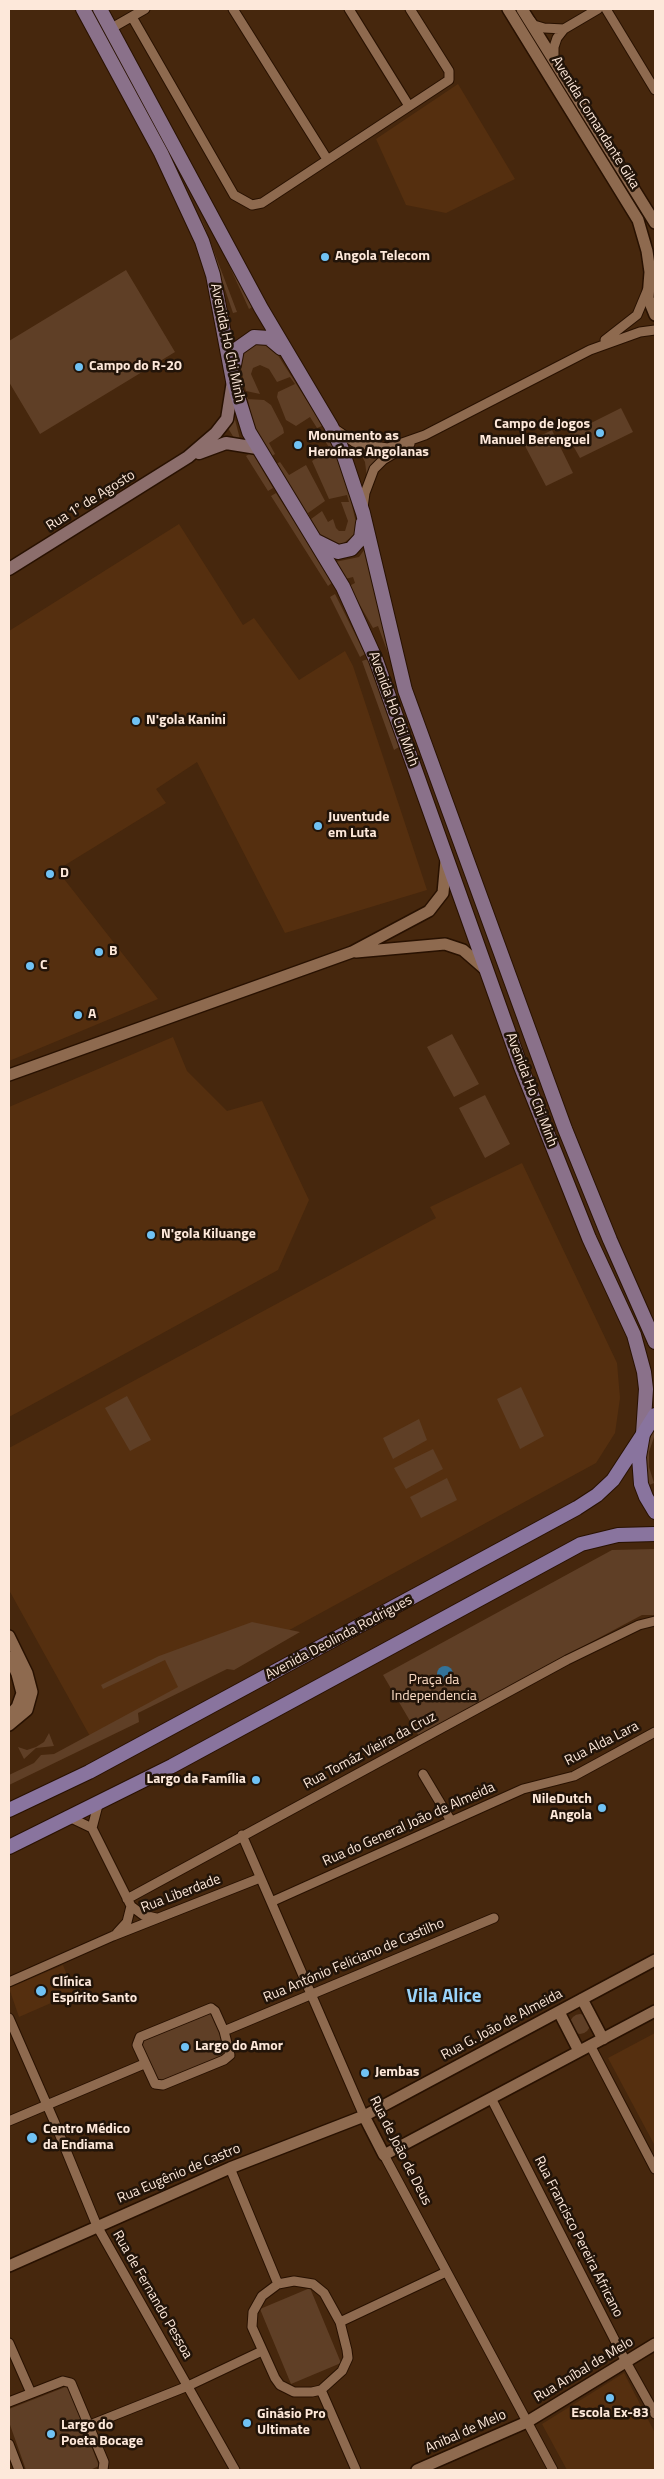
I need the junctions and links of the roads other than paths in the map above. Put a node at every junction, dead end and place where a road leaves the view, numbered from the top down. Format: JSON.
{"nodes":[{"id":1,"x":83,"y":9,"type":"edge"},
{"id":2,"x":100,"y":9,"type":"edge"},
{"id":3,"x":145,"y":9,"type":"edge"},
{"id":4,"x":232,"y":9,"type":"edge"},
{"id":5,"x":349,"y":9,"type":"edge"},
{"id":6,"x":410,"y":9,"type":"edge"},
{"id":7,"x":508,"y":9,"type":"edge"},
{"id":8,"x":598,"y":9,"type":"edge"},
{"id":9,"x":606,"y":9,"type":"edge"},
{"id":10,"x":524,"y":12,"type":"edge"},
{"id":11,"x":132,"y":17,"type":"junction"},
{"id":12,"x":564,"y":29,"type":"junction"},
{"id":13,"x":110,"y":30,"type":"junction"},
{"id":14,"x":558,"y":69,"type":"junction"},
{"id":15,"x":655,"y":90,"type":"edge"},
{"id":16,"x":409,"y":106,"type":"junction"},
{"id":17,"x":327,"y":159,"type":"junction"},
{"id":18,"x":655,"y":223,"type":"edge"},
{"id":19,"x":655,"y":276,"type":"edge"},
{"id":20,"x":647,"y":290,"type":"junction"},
{"id":21,"x":655,"y":315,"type":"edge"},
{"id":22,"x":655,"y":330,"type":"edge"},
{"id":23,"x":590,"y":350,"type":"junction"},
{"id":24,"x":288,"y":356,"type":"junction"},
{"id":25,"x":232,"y":381,"type":"junction"},
{"id":26,"x":331,"y":426,"type":"junction"},
{"id":27,"x":425,"y":435,"type":"junction"},
{"id":28,"x":257,"y":448,"type":"junction"},
{"id":29,"x":188,"y":457,"type":"junction"},
{"id":30,"x":363,"y":513,"type":"junction"},
{"id":31,"x":314,"y":539,"type":"junction"},
{"id":32,"x":9,"y":569,"type":"edge"},
{"id":33,"x":446,"y":853,"type":"junction"},
{"id":34,"x":352,"y":952,"type":"junction"},
{"id":35,"x":488,"y":971,"type":"junction"},
{"id":36,"x":9,"y":1075,"type":"edge"},
{"id":37,"x":655,"y":1342,"type":"edge"},
{"id":38,"x":655,"y":1415,"type":"edge"},
{"id":39,"x":644,"y":1434,"type":"junction"},
{"id":40,"x":655,"y":1512,"type":"edge"},
{"id":41,"x":655,"y":1534,"type":"edge"},
{"id":42,"x":655,"y":1621,"type":"edge"},
{"id":43,"x":9,"y":1636,"type":"edge"},
{"id":44,"x":9,"y":1657,"type":"edge"},
{"id":45,"x":9,"y":1716,"type":"edge"},
{"id":46,"x":9,"y":1726,"type":"edge"},
{"id":47,"x":655,"y":1732,"type":"edge"},
{"id":48,"x":424,"y":1774,"type":"dead end"},
{"id":49,"x":560,"y":1779,"type":"joint"},
{"id":50,"x":98,"y":1805,"type":"junction"},
{"id":51,"x":9,"y":1810,"type":"edge"},
{"id":52,"x":71,"y":1818,"type":"junction"},
{"id":53,"x":451,"y":1821,"type":"junction"},
{"id":54,"x":92,"y":1828,"type":"junction"},
{"id":55,"x":242,"y":1835,"type":"junction"},
{"id":56,"x":9,"y":1847,"type":"edge"},
{"id":57,"x":260,"y":1878,"type":"junction"},
{"id":58,"x":271,"y":1902,"type":"junction"},
{"id":59,"x":129,"y":1903,"type":"junction"},
{"id":60,"x":157,"y":1918,"type":"junction"},
{"id":61,"x":494,"y":1918,"type":"dead end"},
{"id":62,"x":113,"y":1936,"type":"junction"},
{"id":63,"x":655,"y":1960,"type":"edge"},
{"id":64,"x":9,"y":1982,"type":"edge"},
{"id":65,"x":310,"y":1995,"type":"junction"},
{"id":66,"x":582,"y":1999,"type":"junction"},
{"id":67,"x":655,"y":2011,"type":"edge"},
{"id":68,"x":559,"y":2012,"type":"junction"},
{"id":69,"x":9,"y":2018,"type":"edge"},
{"id":70,"x":224,"y":2030,"type":"junction"},
{"id":71,"x":603,"y":2039,"type":"junction"},
{"id":72,"x":590,"y":2045,"type":"junction"},
{"id":73,"x":580,"y":2051,"type":"junction"},
{"id":74,"x":144,"y":2064,"type":"junction"},
{"id":75,"x":491,"y":2098,"type":"junction"},
{"id":76,"x":47,"y":2105,"type":"junction"},
{"id":77,"x":364,"y":2116,"type":"junction"},
{"id":78,"x":9,"y":2121,"type":"edge"},
{"id":79,"x":384,"y":2155,"type":"junction"},
{"id":80,"x":230,"y":2168,"type":"junction"},
{"id":81,"x":655,"y":2169,"type":"edge"},
{"id":82,"x":97,"y":2226,"type":"junction"},
{"id":83,"x":9,"y":2266,"type":"edge"},
{"id":84,"x":446,"y":2272,"type":"junction"},
{"id":85,"x":278,"y":2284,"type":"junction"},
{"id":86,"x":340,"y":2322,"type":"junction"},
{"id":87,"x":9,"y":2343,"type":"edge"},
{"id":88,"x":655,"y":2344,"type":"edge"},
{"id":89,"x":262,"y":2351,"type":"junction"},
{"id":90,"x":626,"y":2362,"type":"junction"},
{"id":91,"x":188,"y":2386,"type":"junction"},
{"id":92,"x":321,"y":2390,"type":"junction"},
{"id":93,"x":31,"y":2393,"type":"junction"},
{"id":94,"x":9,"y":2402,"type":"edge"},
{"id":95,"x":655,"y":2414,"type":"edge"},
{"id":96,"x":527,"y":2422,"type":"junction"},
{"id":97,"x":90,"y":2425,"type":"junction"},
{"id":98,"x":9,"y":2444,"type":"edge"},
{"id":99,"x":11,"y":2458,"type":"edge"},
{"id":100,"x":19,"y":2470,"type":"edge"},
{"id":101,"x":102,"y":2470,"type":"edge"},
{"id":102,"x":235,"y":2470,"type":"edge"},
{"id":103,"x":356,"y":2470,"type":"edge"},
{"id":104,"x":418,"y":2470,"type":"edge"},
{"id":105,"x":553,"y":2470,"type":"edge"}],
"edges":[{"from":1,"to":25,"type":"main road","name":"Avenida Ho Chi Minh"},
{"from":2,"to":13,"type":"main road","name":"Avenida Ho Chi Minh"},
{"from":3,"to":11,"type":"street"},
{"from":4,"to":17,"type":"street"},
{"from":5,"to":16,"type":"street"},
{"from":6,"to":16,"type":"street"},
{"from":7,"to":20,"type":"street","name":"Avenida Comandante Gika"},
{"from":8,"to":12,"type":"street"},
{"from":9,"to":15,"type":"street"},
{"from":10,"to":12,"type":"street"},
{"from":10,"to":14,"type":"street","name":"Avenida Comandante Gika"},
{"from":11,"to":13,"type":"street"},
{"from":11,"to":17,"type":"street"},
{"from":12,"to":14,"type":"street"},
{"from":13,"to":24,"type":"main road","name":"Avenida Ho Chi Minh"},
{"from":14,"to":18,"type":"street","name":"Avenida Comandante Gika"},
{"from":16,"to":17,"type":"street"},
{"from":19,"to":20,"type":"street"},
{"from":20,"to":21,"type":"street","name":"Avenida Comandante Gika"},
{"from":20,"to":23,"type":"street"},
{"from":22,"to":23,"type":"street"},
{"from":23,"to":27,"type":"street"},
{"from":24,"to":25,"type":"main road"},
{"from":24,"to":26,"type":"main road","name":"Avenida Ho Chi Minh"},
{"from":25,"to":28,"type":"main road","name":"Avenida Ho Chi Minh"},
{"from":25,"to":29,"type":"main road"},
{"from":26,"to":27,"type":"street"},
{"from":26,"to":30,"type":"main road","name":"Avenida Ho Chi Minh"},
{"from":27,"to":30,"type":"street"},
{"from":28,"to":29,"type":"main road"},
{"from":28,"to":31,"type":"main road","name":"Avenida Ho Chi Minh"},
{"from":29,"to":32,"type":"main road","name":"Rua 1º de Agosto"},
{"from":30,"to":31,"type":"main road"},
{"from":30,"to":37,"type":"main road","name":"Avenida Ho Chi Minh"},
{"from":31,"to":33,"type":"main road","name":"Avenida Ho Chi Minh"},
{"from":33,"to":34,"type":"street"},
{"from":33,"to":35,"type":"main road","name":"Avenida Ho Chi Minh"},
{"from":34,"to":35,"type":"street"},
{"from":34,"to":36,"type":"street"},
{"from":35,"to":39,"type":"main road","name":"Avenida Ho Chi Minh"},
{"from":38,"to":39,"type":"highway"},
{"from":39,"to":40,"type":"highway"},
{"from":39,"to":51,"type":"highway","name":"Avenida Deolinda Rodrigues"},
{"from":41,"to":50,"type":"highway"},
{"from":42,"to":55,"type":"street","name":"Rua Tomáz Vieira da Cruz"},
{"from":43,"to":46,"type":"street"},
{"from":44,"to":45,"type":"street"},
{"from":47,"to":49,"type":"street","name":"Rua Alda Lara"},
{"from":48,"to":53,"type":"street"},
{"from":49,"to":53,"type":"street","name":"Rua do General João de Almeida"},
{"from":50,"to":52,"type":"highway"},
{"from":50,"to":54,"type":"street"},
{"from":52,"to":54,"type":"street"},
{"from":52,"to":56,"type":"highway"},
{"from":53,"to":58,"type":"street","name":"Rua do General João de Almeida"},
{"from":54,"to":59,"type":"street"},
{"from":55,"to":57,"type":"street","name":"Rua de João de Deus"},
{"from":55,"to":59,"type":"street","name":"Rua Tomáz Vieira da Cruz"},
{"from":57,"to":58,"type":"street","name":"Rua de João de Deus"},
{"from":57,"to":60,"type":"street","name":"Rua Liberdade"},
{"from":58,"to":65,"type":"street","name":"Rua de João de Deus"},
{"from":59,"to":60,"type":"street"},
{"from":59,"to":62,"type":"street"},
{"from":60,"to":62,"type":"street","name":"Rua Liberdade"},
{"from":61,"to":65,"type":"street","name":"Rua António Feliciano de Castilho"},
{"from":62,"to":64,"type":"street","name":"Rua Liberdade"},
{"from":63,"to":66,"type":"street","name":"Rua G. João de Almeida"},
{"from":65,"to":70,"type":"street","name":"Rua António Feliciano de Castilho"},
{"from":65,"to":77,"type":"street","name":"Rua de João de Deus"},
{"from":66,"to":68,"type":"street","name":"Rua G. João de Almeida"},
{"from":66,"to":71,"type":"street"},
{"from":67,"to":71,"type":"street"},
{"from":68,"to":73,"type":"street"},
{"from":68,"to":77,"type":"street","name":"Rua G. João de Almeida"},
{"from":69,"to":76,"type":"street","name":"Rua de Fernando Pessoa"},
{"from":70,"to":74,"type":"street"},
{"from":70,"to":74,"type":"street"},
{"from":71,"to":72,"type":"street"},
{"from":72,"to":73,"type":"street"},
{"from":72,"to":81,"type":"street"},
{"from":73,"to":75,"type":"street"},
{"from":74,"to":76,"type":"street"},
{"from":75,"to":79,"type":"street"},
{"from":75,"to":90,"type":"street","name":"Rua Francisco Pereira Africano"},
{"from":76,"to":78,"type":"street"},
{"from":76,"to":82,"type":"street","name":"Rua de Fernando Pessoa"},
{"from":77,"to":79,"type":"street","name":"Rua de João de Deus"},
{"from":77,"to":80,"type":"street","name":"Rua Eugênio de Castro"},
{"from":79,"to":84,"type":"street","name":"Rua de João de Deus"},
{"from":80,"to":82,"type":"street","name":"Rua Eugênio de Castro"},
{"from":80,"to":85,"type":"street"},
{"from":82,"to":83,"type":"street","name":"Rua Eugênio de Castro"},
{"from":82,"to":91,"type":"street","name":"Rua de Fernando Pessoa"},
{"from":84,"to":86,"type":"street"},
{"from":84,"to":96,"type":"street","name":"Rua de João de Deus"},
{"from":85,"to":86,"type":"street"},
{"from":85,"to":89,"type":"street"},
{"from":86,"to":92,"type":"street"},
{"from":87,"to":93,"type":"street"},
{"from":88,"to":90,"type":"street","name":"Rua Aníbal de Melo"},
{"from":89,"to":91,"type":"street"},
{"from":89,"to":92,"type":"street"},
{"from":90,"to":95,"type":"street","name":"Rua Francisco Pereira Africano"},
{"from":90,"to":96,"type":"street","name":"Rua Aníbal de Melo"},
{"from":91,"to":97,"type":"street"},
{"from":91,"to":102,"type":"street","name":"Rua de Fernando Pessoa"},
{"from":92,"to":103,"type":"street"},
{"from":93,"to":94,"type":"street"},
{"from":93,"to":97,"type":"street"},
{"from":96,"to":104,"type":"street","name":"Anibal de Melo"},
{"from":96,"to":105,"type":"street","name":"Rua de João de Deus"},
{"from":97,"to":101,"type":"street"},
{"from":98,"to":99,"type":"street"},
{"from":99,"to":100,"type":"street"}]}
